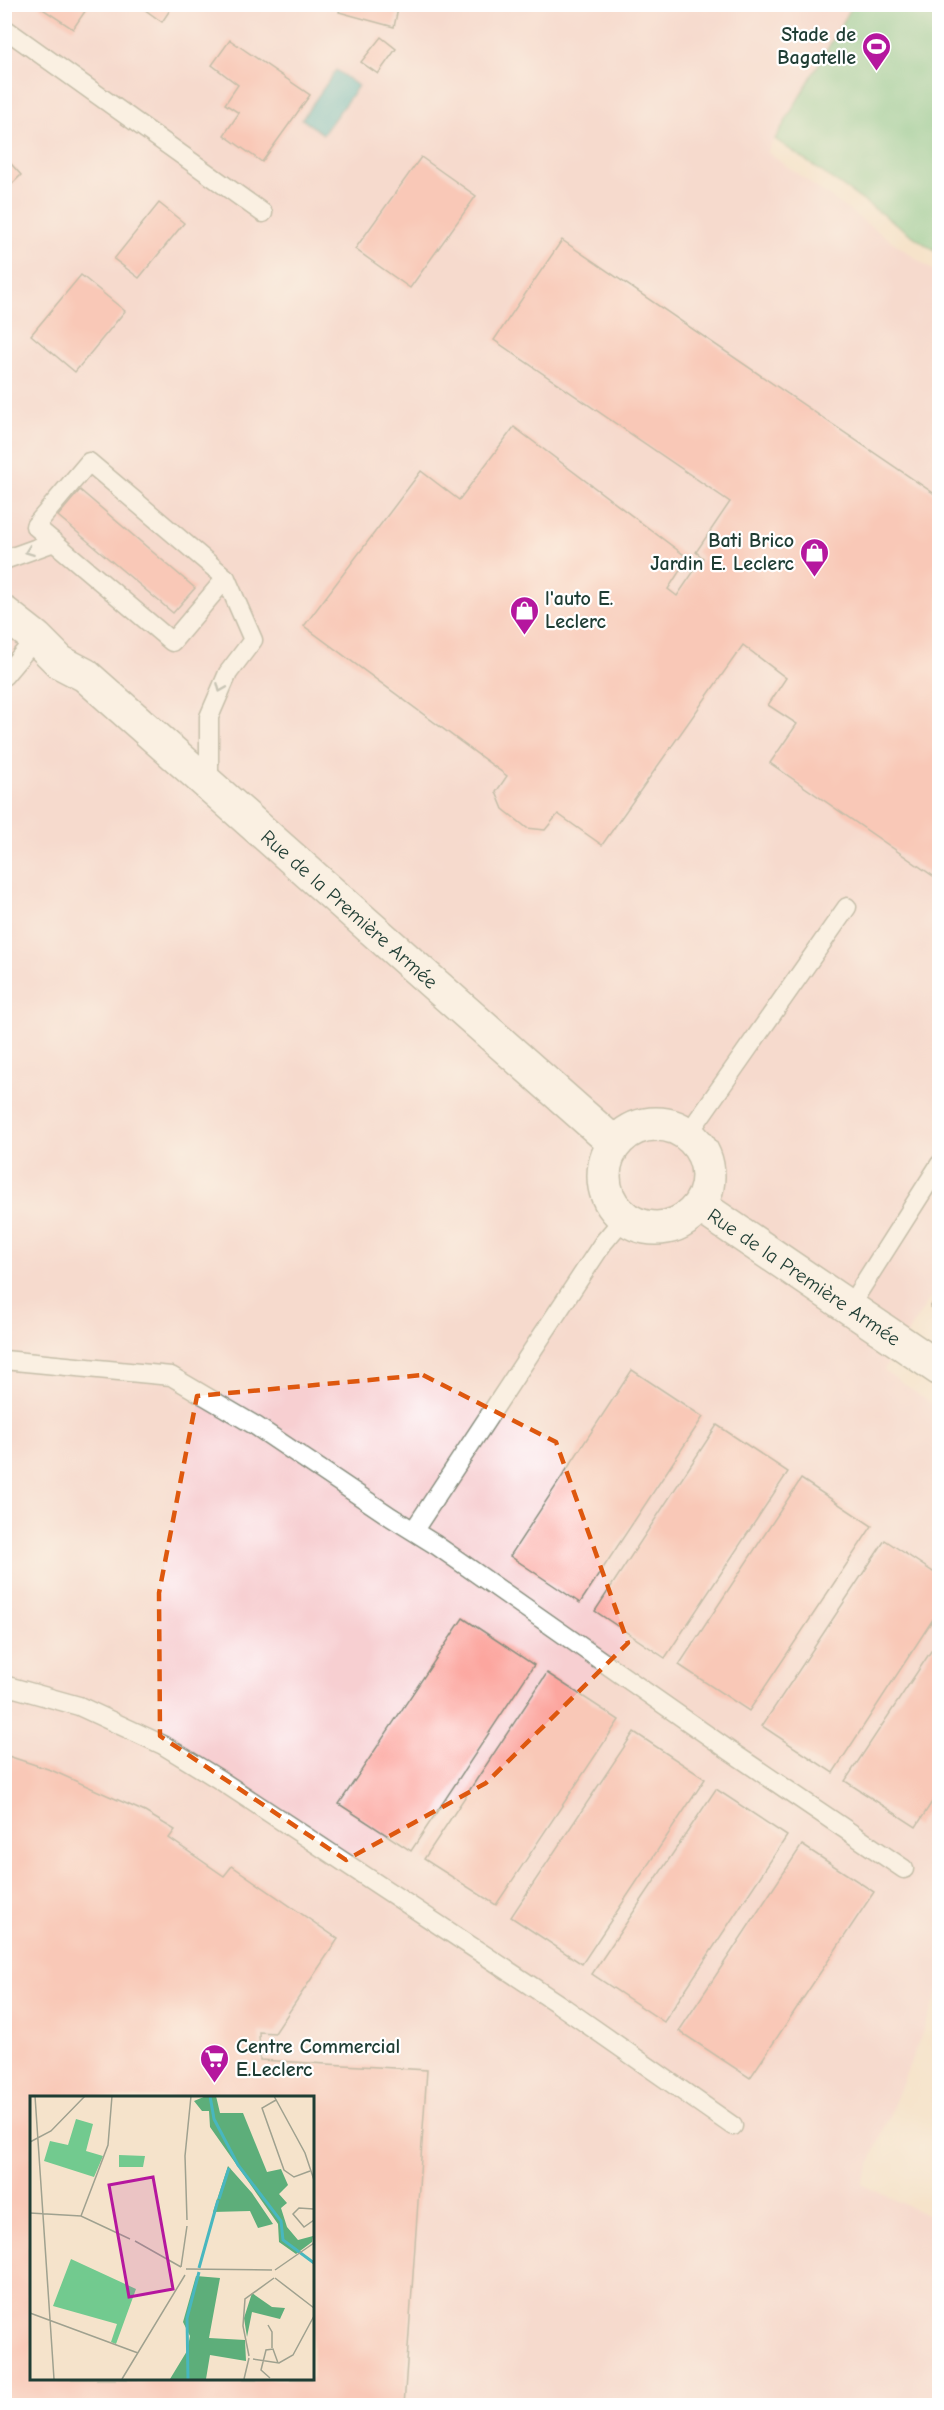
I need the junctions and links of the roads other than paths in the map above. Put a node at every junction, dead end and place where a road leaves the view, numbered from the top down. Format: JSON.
{"nodes":[{"id":1,"x":4,"y":28,"type":"edge"},
{"id":2,"x":263,"y":213,"type":"dead end"},
{"id":3,"x":54,"y":542,"type":"junction"},
{"id":4,"x":4,"y":560,"type":"edge"},
{"id":5,"x":226,"y":578,"type":"junction"},
{"id":6,"x":4,"y":595,"type":"edge"},
{"id":7,"x":4,"y":613,"type":"edge"},
{"id":8,"x":36,"y":638,"type":"junction"},
{"id":9,"x":85,"y":675,"type":"junction"},
{"id":10,"x":4,"y":676,"type":"edge"},
{"id":11,"x":209,"y":785,"type":"junction"},
{"id":12,"x":847,"y":907,"type":"dead end"},
{"id":13,"x":688,"y":1134,"type":"junction"},
{"id":14,"x":614,"y":1143,"type":"junction"},
{"id":15,"x":939,"y":1164,"type":"edge"},
{"id":16,"x":700,"y":1206,"type":"junction"},
{"id":17,"x":624,"y":1218,"type":"junction"},
{"id":18,"x":849,"y":1307,"type":"junction"},
{"id":19,"x":4,"y":1360,"type":"edge"},
{"id":20,"x":939,"y":1369,"type":"edge"},
{"id":21,"x":414,"y":1530,"type":"junction"},
{"id":22,"x":4,"y":1685,"type":"edge"},
{"id":23,"x":904,"y":1869,"type":"dead end"},
{"id":24,"x":734,"y":2126,"type":"dead end"}],
"edges":[{"from":1,"to":2,"type":"lane"},
{"from":3,"to":4,"type":"lane","one_way":true},
{"from":3,"to":5,"type":"lane"},
{"from":3,"to":5,"type":"lane"},
{"from":5,"to":11,"type":"lane","one_way":true},
{"from":6,"to":9,"type":"street","name":"Rue de la Première Armée"},
{"from":7,"to":8,"type":"street","name":"Rue de la Première Armée"},
{"from":8,"to":9,"type":"street","name":"Rue de la Première Armée"},
{"from":8,"to":10,"type":"lane"},
{"from":9,"to":11,"type":"street","name":"Rue de la Première Armée"},
{"from":11,"to":14,"type":"street","name":"Rue de la Première Armée"},
{"from":12,"to":13,"type":"lane"},
{"from":13,"to":14,"type":"street"},
{"from":13,"to":16,"type":"street","name":"Rue de la Première Armée"},
{"from":14,"to":17,"type":"street"},
{"from":15,"to":18,"type":"lane"},
{"from":16,"to":17,"type":"street","name":"Rue de la Première Armée"},
{"from":16,"to":18,"type":"street","name":"Rue de la Première Armée"},
{"from":17,"to":21,"type":"lane"},
{"from":18,"to":20,"type":"street","name":"Rue de la Première Armée"},
{"from":19,"to":21,"type":"lane"},
{"from":21,"to":23,"type":"lane"},
{"from":22,"to":24,"type":"lane"}]}
